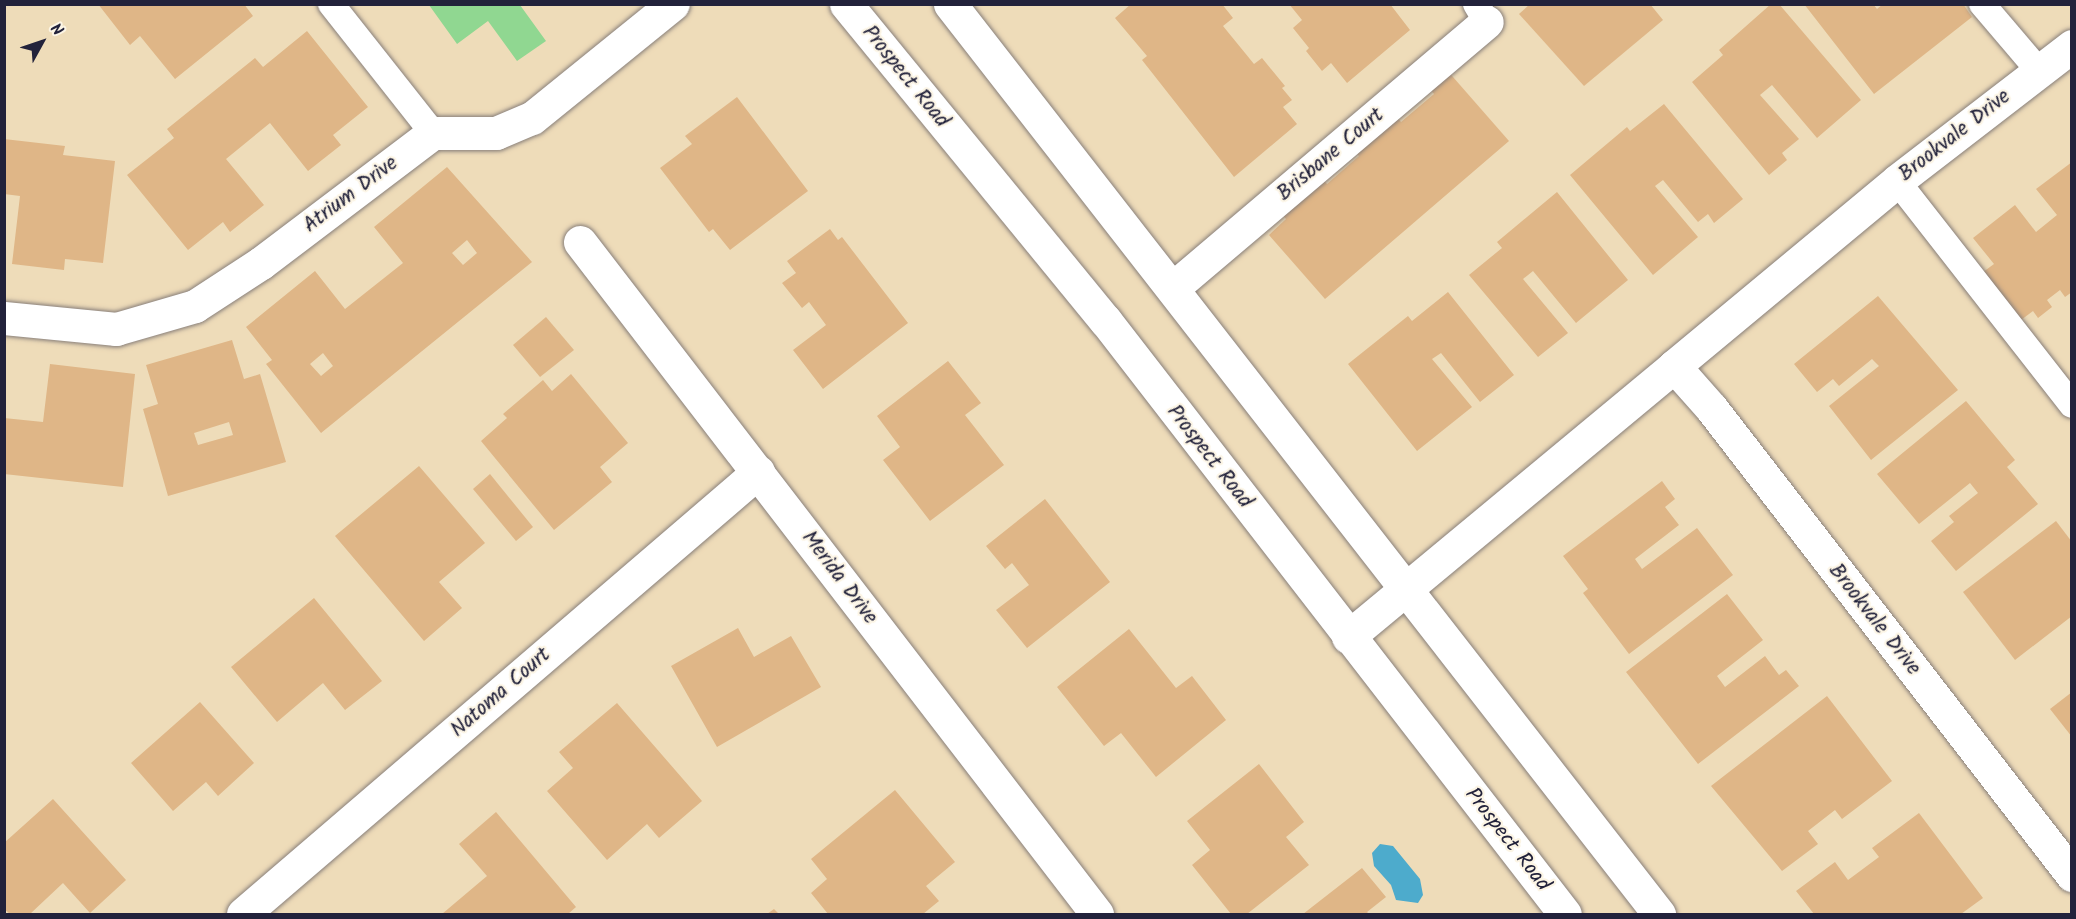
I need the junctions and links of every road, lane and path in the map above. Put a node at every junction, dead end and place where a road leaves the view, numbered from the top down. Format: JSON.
{"nodes":[{"id":1,"x":331,"y":4,"type":"edge"},
{"id":2,"x":673,"y":4,"type":"edge"},
{"id":3,"x":846,"y":4,"type":"edge"},
{"id":4,"x":950,"y":4,"type":"edge"},
{"id":5,"x":1982,"y":4,"type":"edge"},
{"id":6,"x":1482,"y":14,"type":"edge"},
{"id":7,"x":2072,"y":46,"type":"edge"},
{"id":8,"x":2039,"y":71,"type":"junction"},
{"id":9,"x":433,"y":133,"type":"junction"},
{"id":10,"x":1896,"y":181,"type":"junction"},
{"id":11,"x":580,"y":242,"type":"dead end"},
{"id":12,"x":1174,"y":287,"type":"junction"},
{"id":13,"x":4,"y":318,"type":"edge"},
{"id":14,"x":1674,"y":366,"type":"junction"},
{"id":15,"x":2072,"y":405,"type":"edge"},
{"id":16,"x":758,"y":472,"type":"junction"},
{"id":17,"x":1406,"y":590,"type":"junction"},
{"id":18,"x":1348,"y":637,"type":"junction"},
{"id":19,"x":2072,"y":875,"type":"edge"},
{"id":20,"x":1091,"y":912,"type":"edge"},
{"id":21,"x":243,"y":915,"type":"edge"},
{"id":22,"x":1565,"y":915,"type":"edge"},
{"id":23,"x":1659,"y":915,"type":"edge"}],
"edges":[{"from":1,"to":9,"type":"lane"},
{"from":2,"to":9,"type":"street"},
{"from":3,"to":18,"type":"street","name":"Prospect Road"},
{"from":4,"to":12,"type":"street"},
{"from":5,"to":8,"type":"lane"},
{"from":6,"to":12,"type":"street","name":"Brisbane Court"},
{"from":7,"to":8,"type":"street","name":"Brookvale Drive"},
{"from":8,"to":10,"type":"street","name":"Brookvale Drive"},
{"from":9,"to":13,"type":"street","name":"Atrium Drive"},
{"from":10,"to":14,"type":"street","name":"Brookvale Drive"},
{"from":10,"to":15,"type":"lane"},
{"from":11,"to":16,"type":"street","name":"Merida Drive"},
{"from":12,"to":17,"type":"street"},
{"from":14,"to":17,"type":"street","name":"Brookvale Drive"},
{"from":14,"to":19,"type":"street","name":"Brookvale Drive"},
{"from":16,"to":20,"type":"street","name":"Merida Drive"},
{"from":16,"to":21,"type":"street","name":"Natoma Court"},
{"from":17,"to":18,"type":"street","name":"Brookvale Drive"},
{"from":17,"to":23,"type":"street"},
{"from":18,"to":22,"type":"street","name":"Prospect Road"}]}
